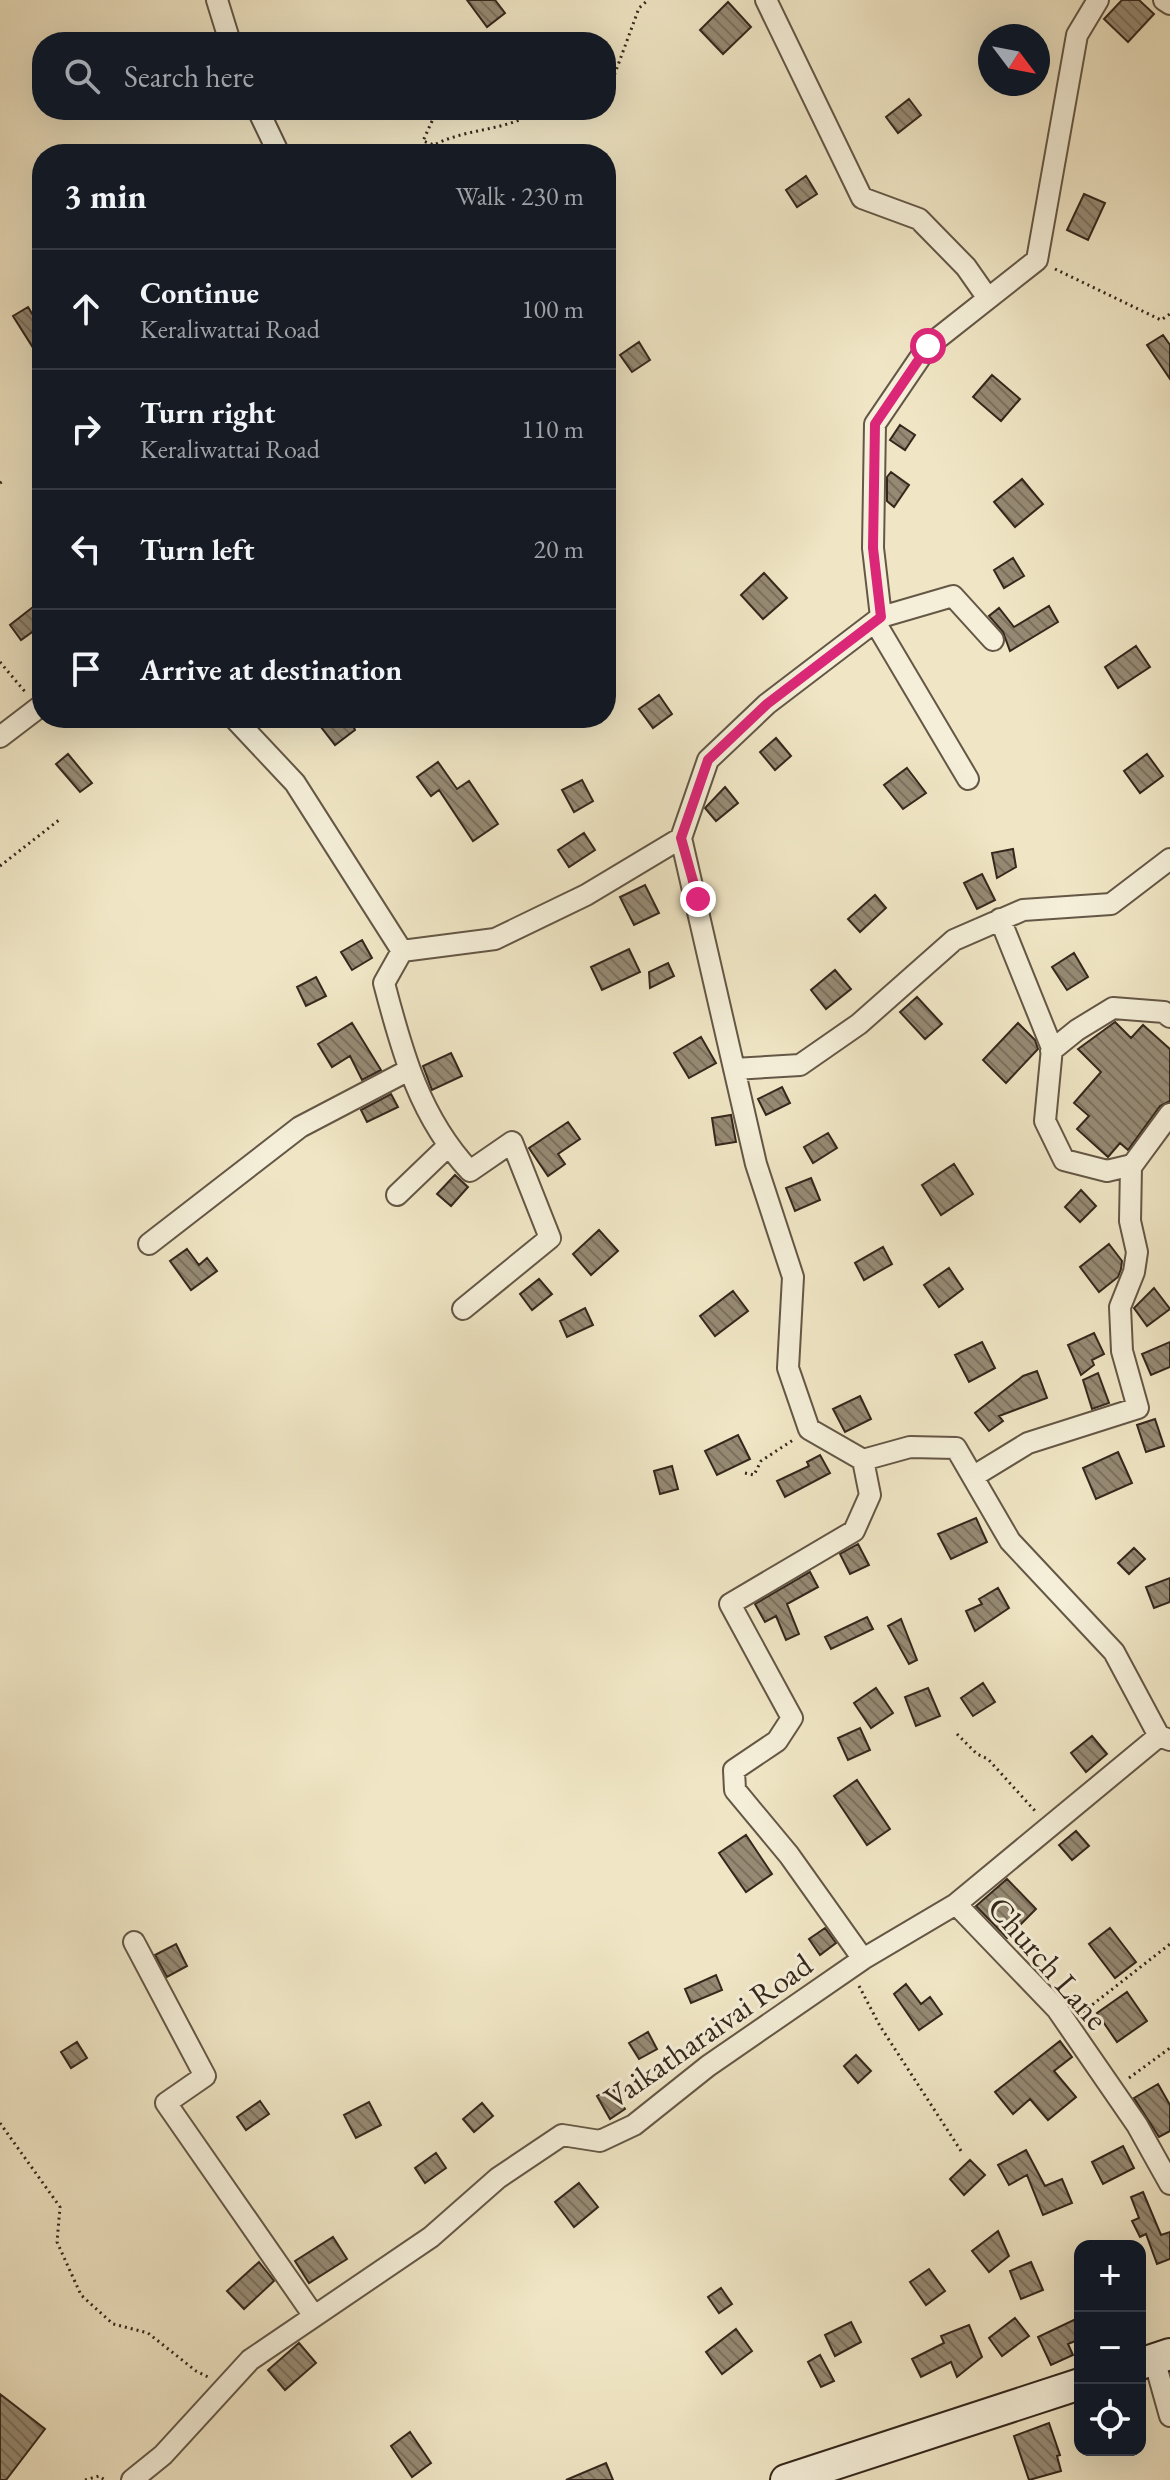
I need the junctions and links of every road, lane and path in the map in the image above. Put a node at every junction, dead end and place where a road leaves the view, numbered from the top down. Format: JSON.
{"nodes":[{"id":1,"x":217,"y":0,"type":"edge"},
{"id":2,"x":648,"y":0,"type":"edge"},
{"id":3,"x":766,"y":0,"type":"edge"},
{"id":4,"x":1098,"y":0,"type":"edge"},
{"id":5,"x":1164,"y":0,"type":"edge"},
{"id":6,"x":1170,"y":4,"type":"edge"},
{"id":7,"x":227,"y":32,"type":"edge"},
{"id":8,"x":616,"y":71,"type":"edge"},
{"id":9,"x":263,"y":120,"type":"edge"},
{"id":10,"x":432,"y":120,"type":"edge"},
{"id":11,"x":523,"y":120,"type":"edge"},
{"id":12,"x":274,"y":144,"type":"edge"},
{"id":13,"x":431,"y":144,"type":"edge"},
{"id":14,"x":436,"y":144,"type":"edge"},
{"id":15,"x":1037,"y":260,"type":"junction"},
{"id":16,"x":987,"y":297,"type":"junction"},
{"id":17,"x":1170,"y":314,"type":"edge"},
{"id":18,"x":5,"y":480,"type":"dead end"},
{"id":19,"x":0,"y":483,"type":"edge"},
{"id":20,"x":878,"y":620,"type":"junction"},
{"id":21,"x":993,"y":640,"type":"dead end"},
{"id":22,"x":0,"y":662,"type":"edge"},
{"id":23,"x":32,"y":696,"type":"edge"},
{"id":24,"x":32,"y":713,"type":"edge"},
{"id":25,"x":243,"y":728,"type":"edge"},
{"id":26,"x":0,"y":737,"type":"edge"},
{"id":27,"x":968,"y":779,"type":"dead end"},
{"id":28,"x":59,"y":820,"type":"dead end"},
{"id":29,"x":681,"y":838,"type":"junction"},
{"id":30,"x":1170,"y":859,"type":"edge"},
{"id":31,"x":0,"y":866,"type":"edge"},
{"id":32,"x":1000,"y":919,"type":"junction"},
{"id":33,"x":402,"y":951,"type":"junction"},
{"id":34,"x":1170,"y":1017,"type":"edge"},
{"id":35,"x":1051,"y":1051,"type":"junction"},
{"id":36,"x":734,"y":1069,"type":"junction"},
{"id":37,"x":407,"y":1071,"type":"junction"},
{"id":38,"x":1170,"y":1114,"type":"edge"},
{"id":39,"x":447,"y":1147,"type":"junction"},
{"id":40,"x":1132,"y":1165,"type":"junction"},
{"id":41,"x":397,"y":1195,"type":"dead end"},
{"id":42,"x":149,"y":1244,"type":"dead end"},
{"id":43,"x":463,"y":1309,"type":"dead end"},
{"id":44,"x":809,"y":1429,"type":"junction"},
{"id":45,"x":863,"y":1460,"type":"junction"},
{"id":46,"x":745,"y":1473,"type":"dead end"},
{"id":47,"x":974,"y":1476,"type":"junction"},
{"id":48,"x":957,"y":1734,"type":"dead end"},
{"id":49,"x":1164,"y":1738,"type":"edge"},
{"id":50,"x":1050,"y":1827,"type":"junction"},
{"id":51,"x":956,"y":1904,"type":"junction"},
{"id":52,"x":134,"y":1942,"type":"dead end"},
{"id":53,"x":1170,"y":1944,"type":"edge"},
{"id":54,"x":856,"y":1964,"type":"junction"},
{"id":55,"x":1068,"y":2025,"type":"junction"},
{"id":56,"x":1170,"y":2048,"type":"edge"},
{"id":57,"x":1113,"y":2090,"type":"junction"},
{"id":58,"x":0,"y":2123,"type":"edge"},
{"id":59,"x":963,"y":2154,"type":"dead end"},
{"id":60,"x":1170,"y":2184,"type":"edge"},
{"id":61,"x":314,"y":2316,"type":"junction"},
{"id":62,"x":1155,"y":2359,"type":"edge"},
{"id":63,"x":229,"y":2384,"type":"junction"},
{"id":64,"x":1074,"y":2386,"type":"edge"},
{"id":65,"x":1170,"y":2416,"type":"edge"},
{"id":66,"x":85,"y":2480,"type":"edge"},
{"id":67,"x":105,"y":2480,"type":"edge"},
{"id":68,"x":132,"y":2480,"type":"edge"},
{"id":69,"x":786,"y":2480,"type":"edge"}],
"edges":[{"from":1,"to":7,"type":"street"},
{"from":2,"to":8,"type":"path"},
{"from":3,"to":16,"type":"street"},
{"from":4,"to":15,"type":"street"},
{"from":5,"to":6,"type":"street"},
{"from":9,"to":12,"type":"street"},
{"from":10,"to":13,"type":"path"},
{"from":11,"to":14,"type":"path"},
{"from":15,"to":16,"type":"street"},
{"from":15,"to":17,"type":"path"},
{"from":16,"to":20,"type":"street"},
{"from":18,"to":19,"type":"path"},
{"from":20,"to":21,"type":"street"},
{"from":20,"to":27,"type":"street"},
{"from":20,"to":29,"type":"street"},
{"from":22,"to":23,"type":"path"},
{"from":24,"to":26,"type":"street"},
{"from":25,"to":33,"type":"street"},
{"from":28,"to":31,"type":"path"},
{"from":29,"to":33,"type":"street"},
{"from":29,"to":36,"type":"street"},
{"from":30,"to":32,"type":"street"},
{"from":32,"to":35,"type":"street"},
{"from":32,"to":36,"type":"street"},
{"from":33,"to":37,"type":"street"},
{"from":34,"to":35,"type":"street"},
{"from":35,"to":40,"type":"street"},
{"from":36,"to":44,"type":"street"},
{"from":37,"to":39,"type":"street"},
{"from":37,"to":42,"type":"street"},
{"from":38,"to":40,"type":"street"},
{"from":39,"to":41,"type":"street"},
{"from":39,"to":43,"type":"street"},
{"from":40,"to":47,"type":"street"},
{"from":44,"to":45,"type":"street"},
{"from":44,"to":46,"type":"path"},
{"from":45,"to":47,"type":"street"},
{"from":45,"to":54,"type":"street"},
{"from":47,"to":49,"type":"street"},
{"from":48,"to":50,"type":"path"},
{"from":49,"to":50,"type":"street","name":"Vaikatharaivai Road"},
{"from":50,"to":51,"type":"street","name":"Vaikatharaivai Road"},
{"from":51,"to":54,"type":"street","name":"Vaikatharaivai Road"},
{"from":51,"to":55,"type":"street","name":"Church Lane"},
{"from":52,"to":61,"type":"street"},
{"from":53,"to":55,"type":"path"},
{"from":54,"to":59,"type":"path"},
{"from":54,"to":61,"type":"street","name":"Vaikatharaivai Road"},
{"from":55,"to":57,"type":"street","name":"Church Lane"},
{"from":56,"to":57,"type":"path"},
{"from":57,"to":60,"type":"street","name":"Church Lane"},
{"from":58,"to":63,"type":"path"},
{"from":61,"to":63,"type":"street","name":"Vaikatharaivai Road"},
{"from":62,"to":65,"type":"street"},
{"from":63,"to":68,"type":"street","name":"Vaikatharaivai Road"},
{"from":64,"to":69,"type":"street"},
{"from":66,"to":67,"type":"path"}]}
